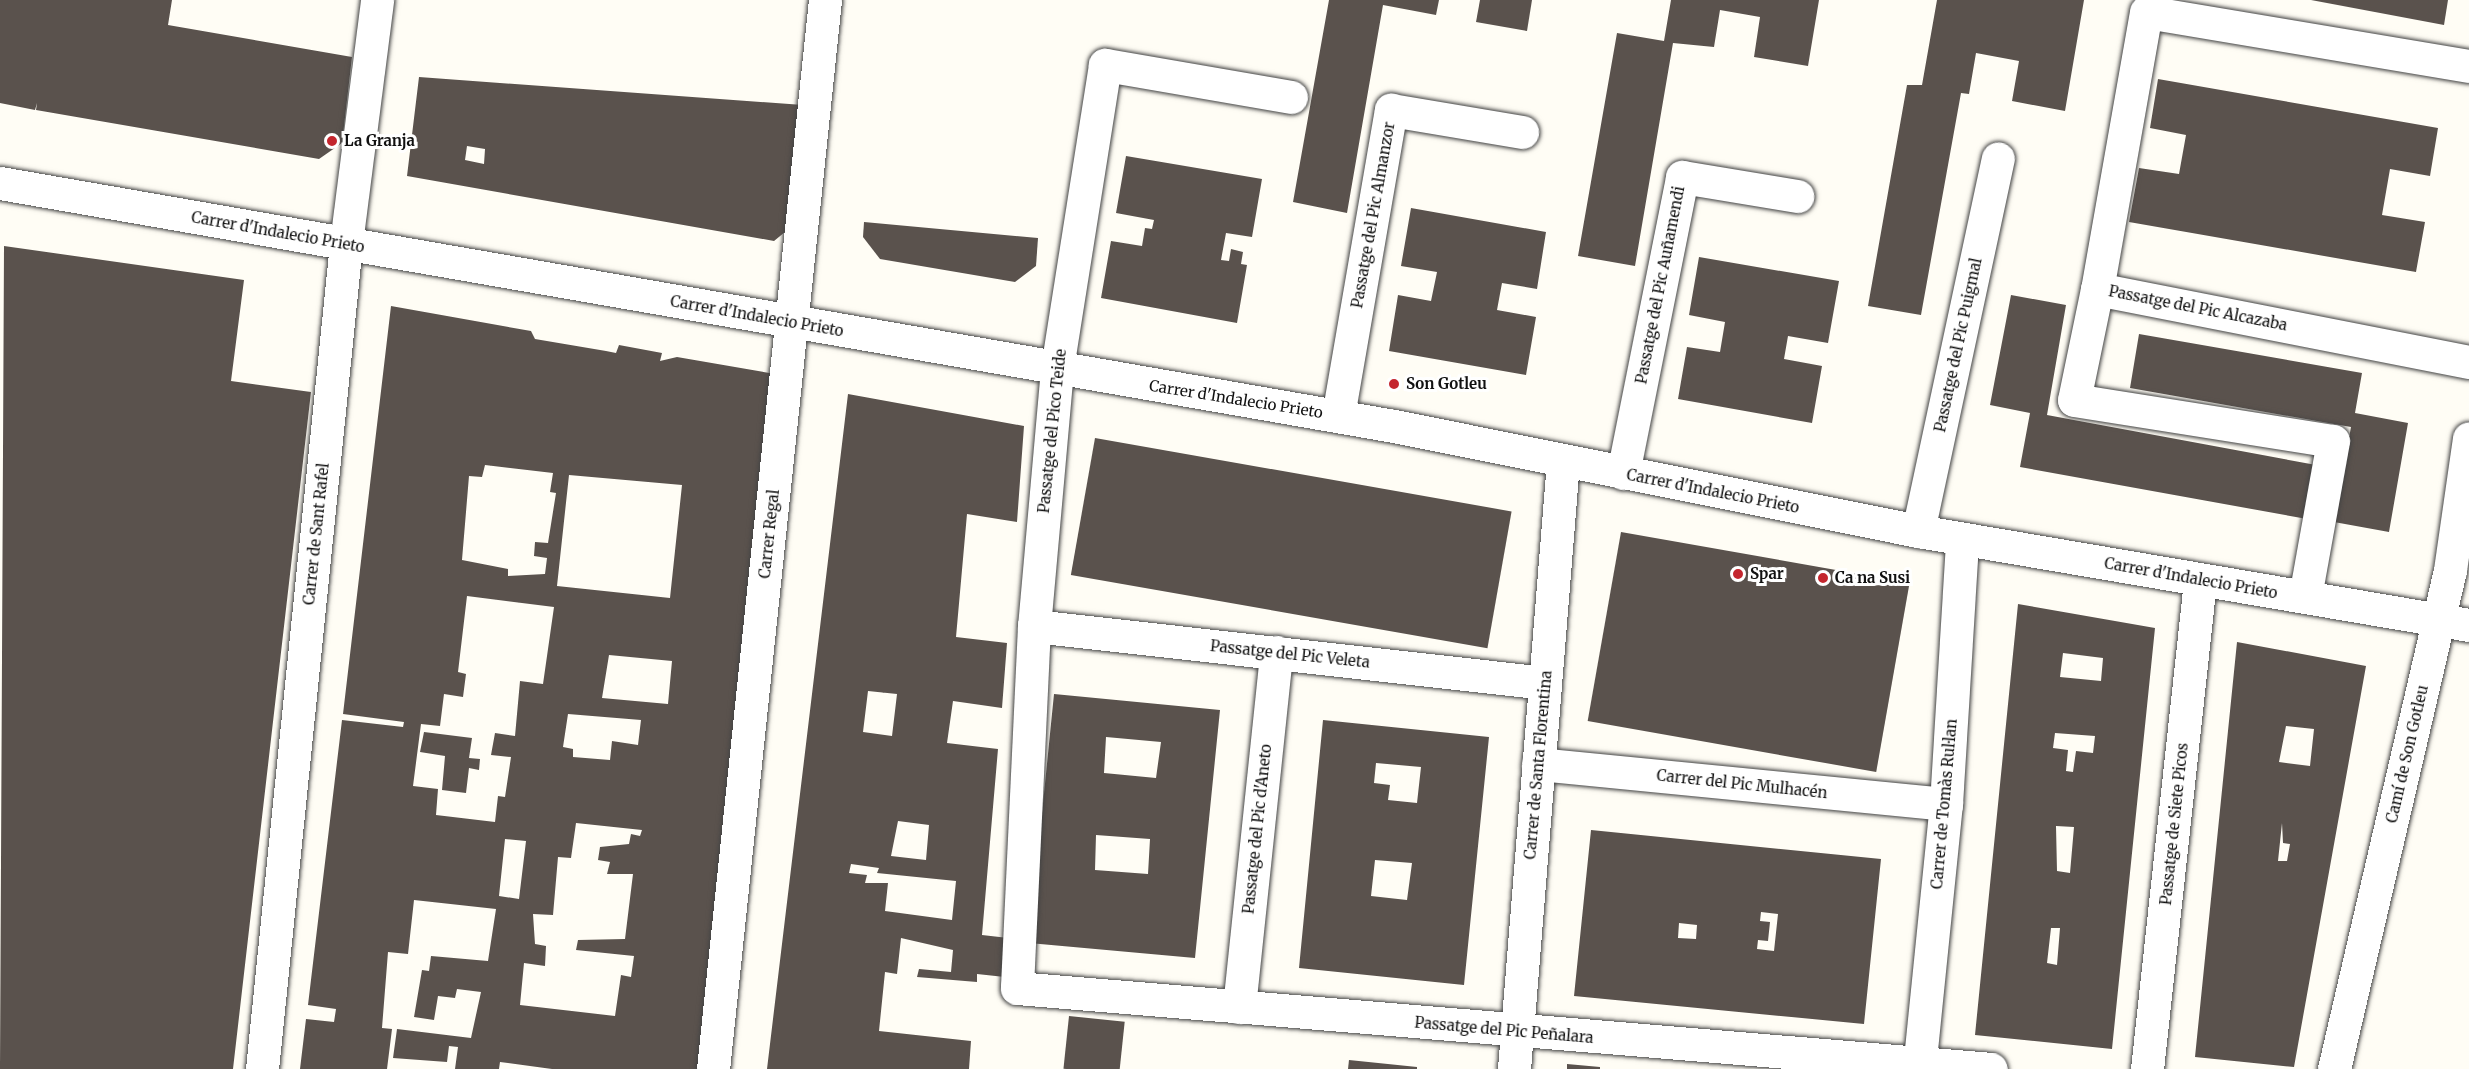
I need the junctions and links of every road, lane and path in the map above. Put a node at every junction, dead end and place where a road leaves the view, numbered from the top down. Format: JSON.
{"nodes":[{"id":1,"x":377,"y":0,"type":"edge"},
{"id":2,"x":825,"y":0,"type":"edge"},
{"id":3,"x":2469,"y":66,"type":"edge"},
{"id":4,"x":1291,"y":97,"type":"dead end"},
{"id":5,"x":1522,"y":132,"type":"dead end"},
{"id":6,"x":1998,"y":158,"type":"dead end"},
{"id":7,"x":0,"y":183,"type":"edge"},
{"id":8,"x":1797,"y":196,"type":"dead end"},
{"id":9,"x":346,"y":243,"type":"junction"},
{"id":10,"x":2097,"y":289,"type":"junction"},
{"id":11,"x":791,"y":322,"type":"junction"},
{"id":12,"x":2469,"y":363,"type":"edge"},
{"id":13,"x":1057,"y":369,"type":"junction"},
{"id":14,"x":1338,"y":416,"type":"junction"},
{"id":15,"x":2469,"y":438,"type":"edge"},
{"id":16,"x":1563,"y":461,"type":"junction"},
{"id":17,"x":1623,"y":473,"type":"junction"},
{"id":18,"x":1918,"y":531,"type":"junction"},
{"id":19,"x":1962,"y":539,"type":"junction"},
{"id":20,"x":2200,"y":580,"type":"junction"},
{"id":21,"x":2305,"y":597,"type":"junction"},
{"id":22,"x":2454,"y":622,"type":"edge"},
{"id":23,"x":1034,"y":626,"type":"junction"},
{"id":24,"x":1276,"y":652,"type":"junction"},
{"id":25,"x":1545,"y":683,"type":"junction"},
{"id":26,"x":1538,"y":764,"type":"junction"},
{"id":27,"x":1946,"y":804,"type":"junction"},
{"id":28,"x":1017,"y":988,"type":"joint"},
{"id":29,"x":1239,"y":1007,"type":"junction"},
{"id":30,"x":1517,"y":1032,"type":"junction"},
{"id":31,"x":1920,"y":1064,"type":"edge"},
{"id":32,"x":262,"y":1069,"type":"edge"},
{"id":33,"x":713,"y":1069,"type":"edge"},
{"id":34,"x":1514,"y":1069,"type":"edge"},
{"id":35,"x":1991,"y":1069,"type":"edge"},
{"id":36,"x":2147,"y":1069,"type":"edge"},
{"id":37,"x":2334,"y":1069,"type":"edge"}],
"edges":[{"from":1,"to":9,"type":"street","name":"Carrer de Sant Rafel"},
{"from":2,"to":11,"type":"street","name":"Carrer Regal"},
{"from":3,"to":10,"type":"street","name":"Passatge del Pic Alcazaba"},
{"from":4,"to":13,"type":"street","name":"Passatge del Pico Teide"},
{"from":5,"to":14,"type":"street","name":"Passatge del Pic Almanzor"},
{"from":6,"to":18,"type":"street","name":"Passatge del Pic Puigmal"},
{"from":7,"to":9,"type":"street","name":"Carrer d'Indalecio Prieto"},
{"from":8,"to":17,"type":"street","name":"Passatge del Pic Auñamendi"},
{"from":9,"to":11,"type":"street","name":"Carrer d'Indalecio Prieto"},
{"from":9,"to":32,"type":"street","name":"Carrer de Sant Rafel"},
{"from":10,"to":12,"type":"street","name":"Passatge del Pic Alcazaba"},
{"from":10,"to":21,"type":"street"},
{"from":11,"to":13,"type":"street","name":"Carrer d'Indalecio Prieto"},
{"from":11,"to":33,"type":"street","name":"Carrer Regal"},
{"from":13,"to":14,"type":"street","name":"Carrer d'Indalecio Prieto"},
{"from":13,"to":23,"type":"street","name":"Passatge del Pico Teide"},
{"from":14,"to":16,"type":"street","name":"Carrer d'Indalecio Prieto"},
{"from":15,"to":22,"type":"street","name":"Camí de Son Gotleu"},
{"from":16,"to":17,"type":"street","name":"Carrer d'Indalecio Prieto"},
{"from":16,"to":25,"type":"street","name":"Carrer de Santa Florentina"},
{"from":17,"to":18,"type":"street","name":"Carrer d'Indalecio Prieto"},
{"from":18,"to":19,"type":"street","name":"Carrer d'Indalecio Prieto"},
{"from":19,"to":20,"type":"street","name":"Carrer d'Indalecio Prieto"},
{"from":19,"to":27,"type":"street","name":"Carrer de Tomàs Rul·lan"},
{"from":20,"to":21,"type":"street","name":"Carrer d'Indalecio Prieto"},
{"from":20,"to":36,"type":"street","name":"Passatge de Siete Picos"},
{"from":21,"to":22,"type":"street","name":"Carrer d'Indalecio Prieto"},
{"from":22,"to":37,"type":"street","name":"Camí de Son Gotleu"},
{"from":23,"to":24,"type":"street","name":"Passatge del Pic Veleta"},
{"from":23,"to":28,"type":"street","name":"Passatge del Pico Teide"},
{"from":24,"to":25,"type":"street","name":"Passatge del Pic Veleta"},
{"from":24,"to":29,"type":"street","name":"Passatge del Pic d'Aneto"},
{"from":25,"to":26,"type":"street","name":"Carrer de Santa Florentina"},
{"from":26,"to":27,"type":"street","name":"Carrer del Pic Mulhacén"},
{"from":26,"to":30,"type":"street","name":"Carrer de Santa Florentina"},
{"from":27,"to":31,"type":"street","name":"Carrer de Tomàs Rul·lan"},
{"from":28,"to":29,"type":"street","name":"Passatge del Pic Peñalara"},
{"from":29,"to":30,"type":"street","name":"Passatge del Pic Peñalara"},
{"from":30,"to":31,"type":"street","name":"Passatge del Pic Peñalara"},
{"from":30,"to":34,"type":"street","name":"Carrer de Santa Florentina"},
{"from":31,"to":35,"type":"street","name":"Passatge del Pic Peñalara"}]}
